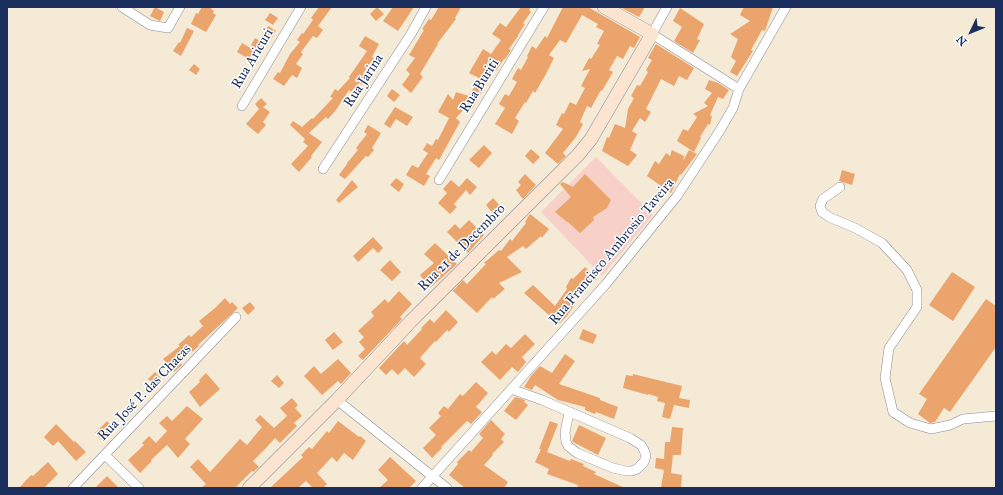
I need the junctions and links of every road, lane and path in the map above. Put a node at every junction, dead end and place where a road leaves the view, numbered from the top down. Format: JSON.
{"nodes":[{"id":1,"x":122,"y":7,"type":"edge"},
{"id":2,"x":180,"y":7,"type":"edge"},
{"id":3,"x":301,"y":7,"type":"edge"},
{"id":4,"x":426,"y":7,"type":"edge"},
{"id":5,"x":544,"y":7,"type":"edge"},
{"id":6,"x":604,"y":7,"type":"edge"},
{"id":7,"x":667,"y":7,"type":"edge"},
{"id":8,"x":786,"y":7,"type":"edge"},
{"id":9,"x":652,"y":34,"type":"junction"},
{"id":10,"x":739,"y":89,"type":"junction"},
{"id":11,"x":242,"y":106,"type":"dead end"},
{"id":12,"x":323,"y":169,"type":"dead end"},
{"id":13,"x":439,"y":180,"type":"dead end"},
{"id":14,"x":840,"y":187,"type":"dead end"},
{"id":15,"x":236,"y":317,"type":"dead end"},
{"id":16,"x":511,"y":389,"type":"junction"},
{"id":17,"x":337,"y":400,"type":"junction"},
{"id":18,"x":569,"y":413,"type":"junction"},
{"id":19,"x":996,"y":416,"type":"edge"},
{"id":20,"x":105,"y":455,"type":"junction"},
{"id":21,"x":433,"y":477,"type":"junction"},
{"id":22,"x":73,"y":488,"type":"edge"},
{"id":23,"x":139,"y":488,"type":"edge"},
{"id":24,"x":249,"y":488,"type":"edge"},
{"id":25,"x":422,"y":488,"type":"edge"},
{"id":26,"x":446,"y":488,"type":"edge"}],
"edges":[{"from":1,"to":2,"type":"street"},
{"from":3,"to":11,"type":"street","name":"Rua Aricuri"},
{"from":4,"to":12,"type":"street","name":"Rua Jarina"},
{"from":5,"to":13,"type":"street","name":"Rua Buriti"},
{"from":6,"to":9,"type":"street"},
{"from":7,"to":9,"type":"street","name":"Rua 21 de Decembro"},
{"from":8,"to":10,"type":"street","name":"Rua Francisco Ambrosio Taveira"},
{"from":9,"to":10,"type":"street"},
{"from":9,"to":17,"type":"street","name":"Rua 21 de Decembro"},
{"from":10,"to":16,"type":"street","name":"Rua Francisco Ambrosio Taveira"},
{"from":14,"to":19,"type":"street"},
{"from":15,"to":20,"type":"street","name":"Rua José P. das Chacas"},
{"from":16,"to":18,"type":"street"},
{"from":16,"to":21,"type":"street","name":"Rua Francisco Ambrosio Taveira"},
{"from":17,"to":21,"type":"street"},
{"from":17,"to":24,"type":"street","name":"Rua 21 de Decembro"},
{"from":18,"to":18,"type":"street"},
{"from":20,"to":22,"type":"street","name":"Rua José P. das Chacas"},
{"from":20,"to":23,"type":"street"},
{"from":21,"to":25,"type":"street","name":"Rua Francisco Ambrosio Taveira"},
{"from":21,"to":26,"type":"street"}]}
